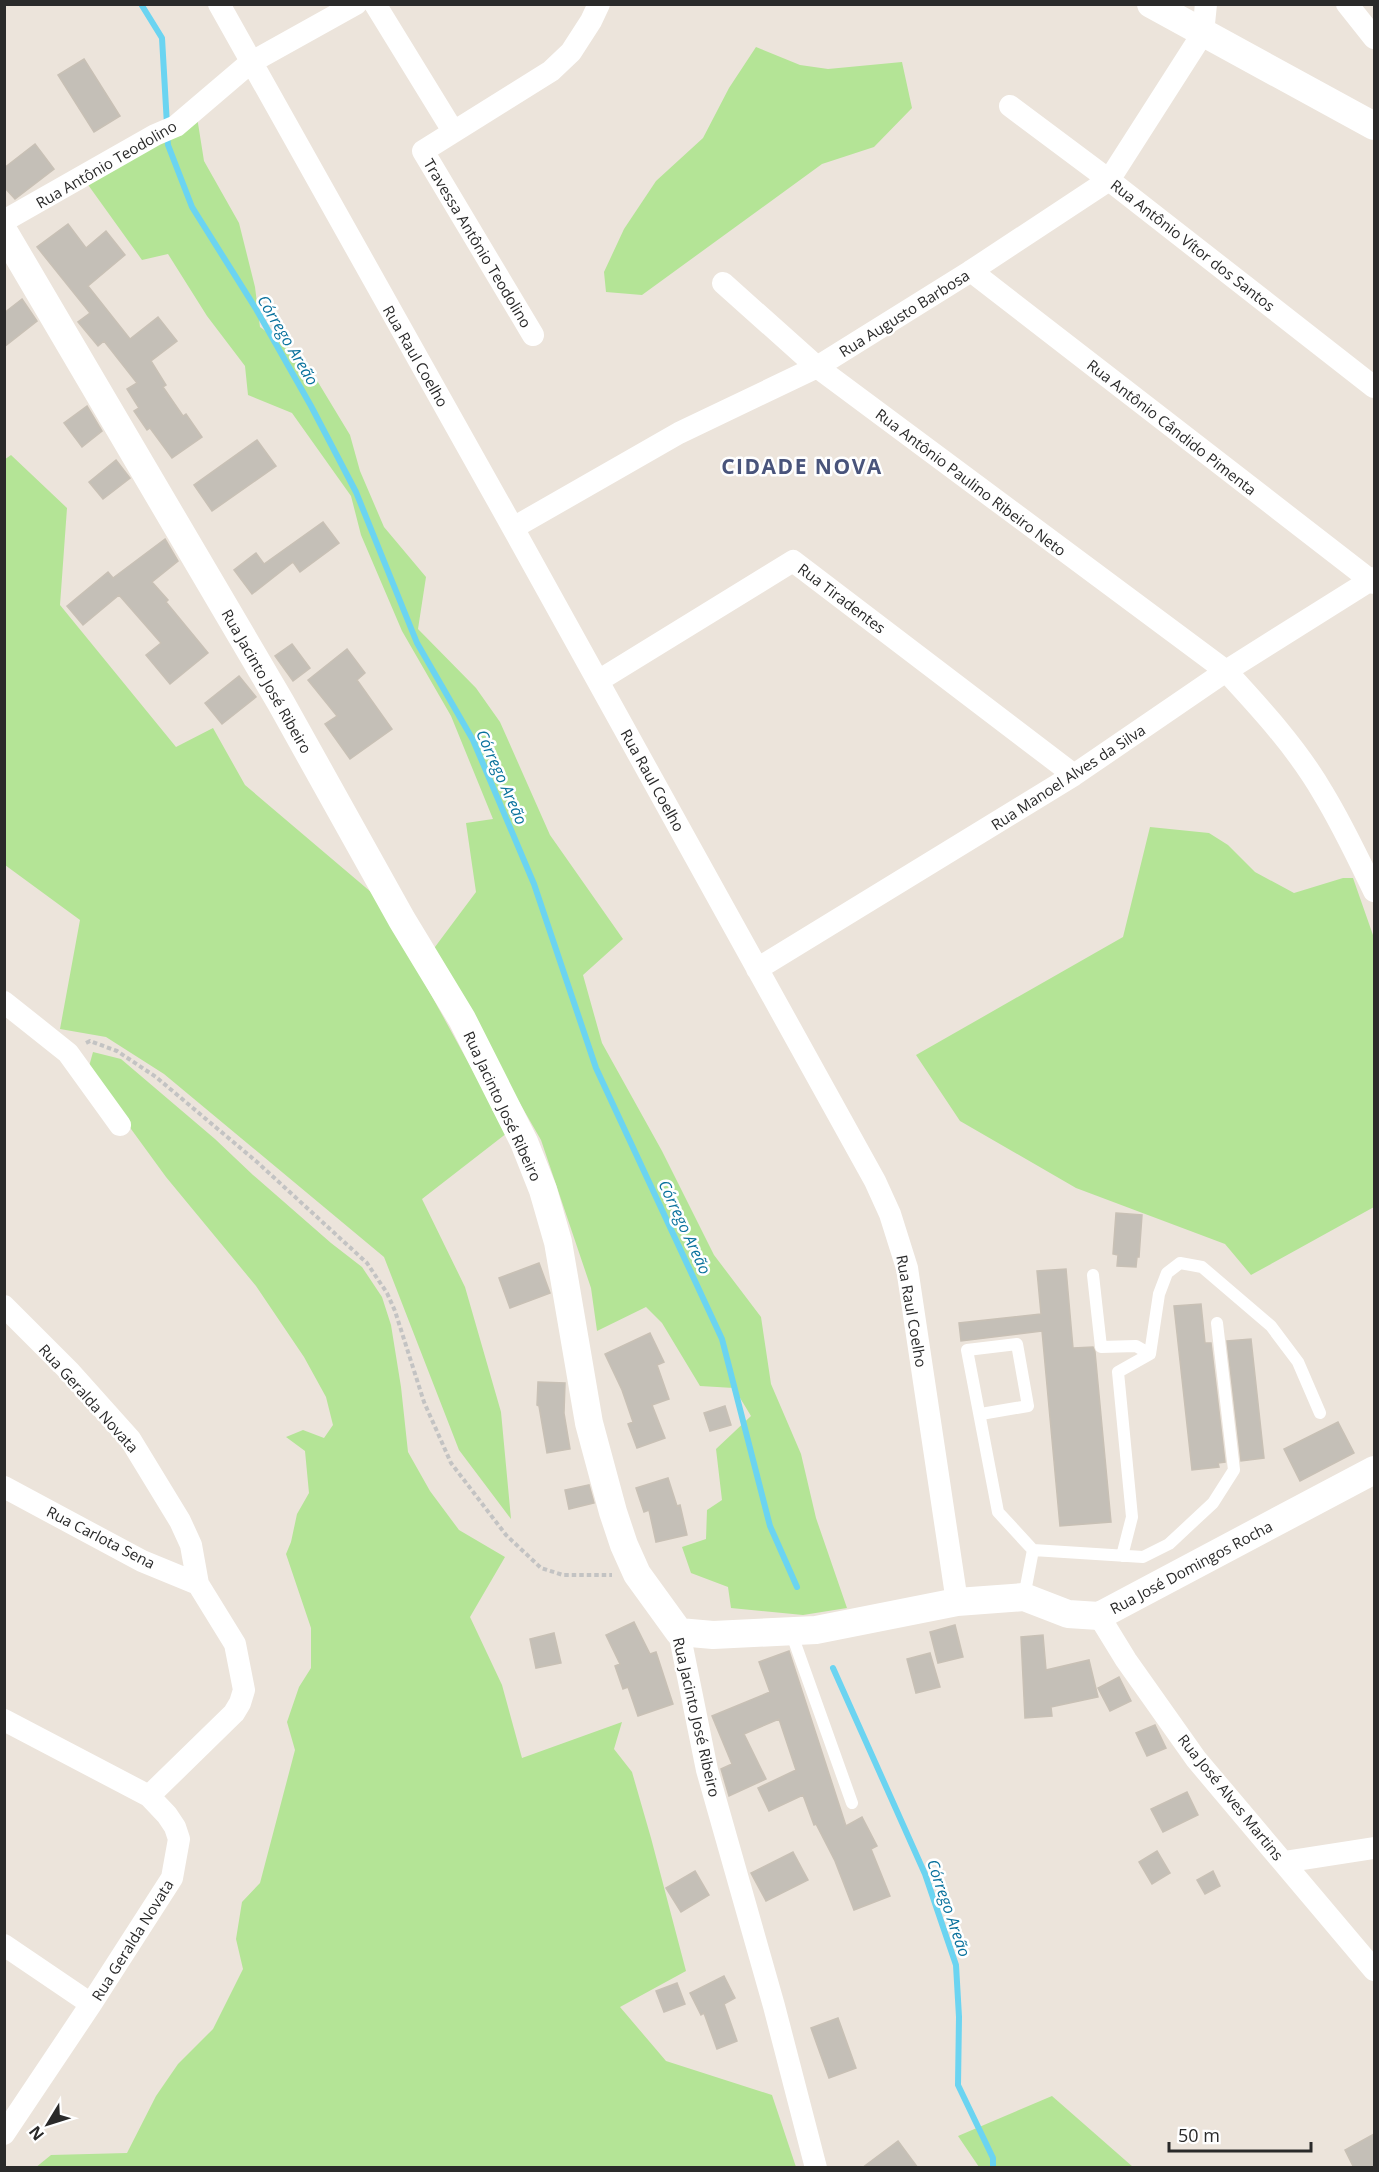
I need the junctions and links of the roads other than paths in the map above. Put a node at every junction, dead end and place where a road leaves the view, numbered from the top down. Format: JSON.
{"nodes":[{"id":1,"x":219,"y":4,"type":"edge"},
{"id":2,"x":356,"y":4,"type":"edge"},
{"id":3,"x":375,"y":4,"type":"edge"},
{"id":4,"x":599,"y":4,"type":"edge"},
{"id":5,"x":1151,"y":4,"type":"edge"},
{"id":6,"x":1206,"y":4,"type":"edge"},
{"id":7,"x":1347,"y":4,"type":"edge"},
{"id":8,"x":1203,"y":33,"type":"junction"},
{"id":9,"x":1374,"y":38,"type":"edge"},
{"id":10,"x":250,"y":63,"type":"junction"},
{"id":11,"x":1010,"y":106,"type":"dead end"},
{"id":12,"x":1373,"y":121,"type":"edge"},
{"id":13,"x":453,"y":132,"type":"junction"},
{"id":14,"x":1109,"y":180,"type":"junction"},
{"id":15,"x":4,"y":221,"type":"edge"},
{"id":16,"x":4,"y":232,"type":"edge"},
{"id":17,"x":971,"y":272,"type":"junction"},
{"id":18,"x":723,"y":282,"type":"dead end"},
{"id":19,"x":533,"y":335,"type":"dead end"},
{"id":20,"x":817,"y":368,"type":"junction"},
{"id":21,"x":1374,"y":387,"type":"edge"},
{"id":22,"x":513,"y":528,"type":"junction"},
{"id":23,"x":1373,"y":580,"type":"edge"},
{"id":24,"x":1226,"y":672,"type":"junction"},
{"id":25,"x":598,"y":681,"type":"junction"},
{"id":26,"x":1074,"y":775,"type":"junction"},
{"id":27,"x":1374,"y":891,"type":"edge"},
{"id":28,"x":757,"y":969,"type":"junction"},
{"id":29,"x":4,"y":1002,"type":"edge"},
{"id":30,"x":120,"y":1125,"type":"dead end"},
{"id":31,"x":1093,"y":1275,"type":"dead end"},
{"id":32,"x":4,"y":1306,"type":"edge"},
{"id":33,"x":1217,"y":1323,"type":"dead end"},
{"id":34,"x":1150,"y":1354,"type":"junction"},
{"id":35,"x":1320,"y":1413,"type":"dead end"},
{"id":36,"x":981,"y":1414,"type":"junction"},
{"id":37,"x":1374,"y":1470,"type":"edge"},
{"id":38,"x":4,"y":1487,"type":"edge"},
{"id":39,"x":1034,"y":1550,"type":"junction"},
{"id":40,"x":1122,"y":1556,"type":"junction"},
{"id":41,"x":198,"y":1584,"type":"junction"},
{"id":42,"x":1024,"y":1598,"type":"junction"},
{"id":43,"x":957,"y":1602,"type":"junction"},
{"id":44,"x":1099,"y":1616,"type":"junction"},
{"id":45,"x":790,"y":1631,"type":"junction"},
{"id":46,"x":679,"y":1632,"type":"junction"},
{"id":47,"x":4,"y":1719,"type":"edge"},
{"id":48,"x":148,"y":1796,"type":"junction"},
{"id":49,"x":852,"y":1803,"type":"dead end"},
{"id":50,"x":1374,"y":1848,"type":"edge"},
{"id":51,"x":1284,"y":1862,"type":"junction"},
{"id":52,"x":4,"y":1945,"type":"edge"},
{"id":53,"x":1374,"y":1970,"type":"edge"},
{"id":54,"x":91,"y":2004,"type":"junction"},
{"id":55,"x":4,"y":2134,"type":"edge"},
{"id":56,"x":816,"y":2168,"type":"edge"}],
"edges":[{"from":1,"to":10,"type":"street","name":"Rua Raul Coelho"},
{"from":2,"to":10,"type":"street","name":"Rua Antônio Teodolino"},
{"from":3,"to":13,"type":"street"},
{"from":4,"to":13,"type":"street"},
{"from":5,"to":8,"type":"street"},
{"from":6,"to":8,"type":"street","name":"Rua Augusto Barbosa"},
{"from":7,"to":9,"type":"street"},
{"from":8,"to":12,"type":"street"},
{"from":8,"to":14,"type":"street","name":"Rua Augusto Barbosa"},
{"from":10,"to":15,"type":"street","name":"Rua Antônio Teodolino"},
{"from":10,"to":22,"type":"street","name":"Rua Raul Coelho"},
{"from":11,"to":14,"type":"street","name":"Rua Antônio Vítor dos Santos"},
{"from":13,"to":19,"type":"street","name":"Travessa Antônio Teodolino"},
{"from":14,"to":17,"type":"street","name":"Rua Augusto Barbosa"},
{"from":14,"to":21,"type":"street","name":"Rua Antônio Vítor dos Santos"},
{"from":16,"to":46,"type":"street","name":"Rua Jacinto José Ribeiro"},
{"from":17,"to":20,"type":"street","name":"Rua Augusto Barbosa"},
{"from":17,"to":23,"type":"street","name":"Rua Antônio Cândido Pimenta"},
{"from":18,"to":20,"type":"street","name":"Rua Antônio Paulino Ribeiro Neto"},
{"from":20,"to":22,"type":"street","name":"Rua Augusto Barbosa"},
{"from":20,"to":24,"type":"street","name":"Rua Antônio Paulino Ribeiro Neto"},
{"from":22,"to":25,"type":"street","name":"Rua Raul Coelho"},
{"from":23,"to":24,"type":"street","name":"Rua Manoel Alves da Silva"},
{"from":24,"to":26,"type":"street","name":"Rua Manoel Alves da Silva"},
{"from":24,"to":27,"type":"street","name":"Rua Antônio Paulino Ribeiro Neto"},
{"from":25,"to":26,"type":"street","name":"Rua Tiradentes"},
{"from":25,"to":28,"type":"street","name":"Rua Raul Coelho"},
{"from":26,"to":28,"type":"street","name":"Rua Manoel Alves da Silva"},
{"from":28,"to":43,"type":"street","name":"Rua Raul Coelho"},
{"from":29,"to":30,"type":"street"},
{"from":31,"to":34,"type":"lane"},
{"from":32,"to":41,"type":"street","name":"Rua Geralda Novata"},
{"from":33,"to":40,"type":"lane"},
{"from":34,"to":35,"type":"lane"},
{"from":34,"to":40,"type":"lane"},
{"from":36,"to":36,"type":"lane"},
{"from":36,"to":39,"type":"lane"},
{"from":37,"to":44,"type":"street","name":"Rua José Domingos Rocha"},
{"from":38,"to":41,"type":"street","name":"Rua Carlota Sena"},
{"from":39,"to":40,"type":"lane"},
{"from":39,"to":42,"type":"lane"},
{"from":41,"to":48,"type":"street","name":"Rua Geralda Novata"},
{"from":42,"to":43,"type":"street","name":"Rua José Domingos Rocha"},
{"from":42,"to":44,"type":"street","name":"Rua José Domingos Rocha"},
{"from":43,"to":45,"type":"street","name":"Rua José Domingos Rocha"},
{"from":44,"to":51,"type":"street","name":"Rua José Alves Martins"},
{"from":45,"to":46,"type":"street","name":"Rua José Domingos Rocha"},
{"from":45,"to":49,"type":"lane"},
{"from":46,"to":56,"type":"street","name":"Rua Jacinto José Ribeiro"},
{"from":47,"to":48,"type":"street"},
{"from":48,"to":54,"type":"street","name":"Rua Geralda Novata"},
{"from":50,"to":51,"type":"street"},
{"from":51,"to":53,"type":"street","name":"Rua José Alves Martins"},
{"from":52,"to":54,"type":"street"},
{"from":54,"to":55,"type":"street","name":"Rua Geralda Novata"}]}
